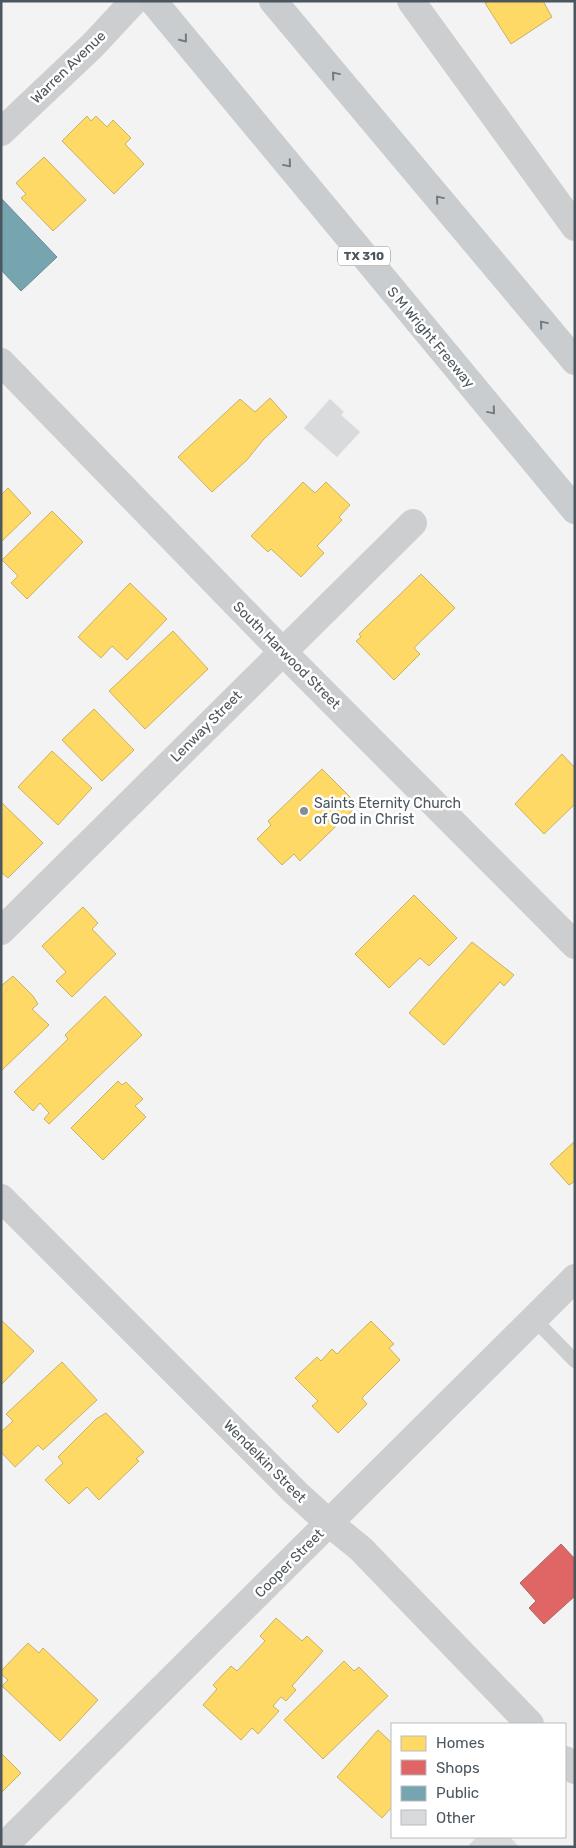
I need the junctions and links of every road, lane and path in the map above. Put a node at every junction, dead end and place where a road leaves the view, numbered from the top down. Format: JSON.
{"nodes":[{"id":1,"x":134,"y":1,"type":"edge"},
{"id":2,"x":153,"y":1,"type":"edge"},
{"id":3,"x":274,"y":1,"type":"edge"},
{"id":4,"x":411,"y":1,"type":"edge"},
{"id":5,"x":1,"y":132,"type":"edge"},
{"id":6,"x":575,"y":227,"type":"edge"},
{"id":7,"x":575,"y":361,"type":"edge"},
{"id":8,"x":1,"y":362,"type":"edge"},
{"id":9,"x":575,"y":510,"type":"edge"},
{"id":10,"x":413,"y":523,"type":"dead end"},
{"id":11,"x":283,"y":652,"type":"junction"},
{"id":12,"x":1,"y":931,"type":"edge"},
{"id":13,"x":575,"y":945,"type":"edge"},
{"id":14,"x":1,"y":1198,"type":"edge"},
{"id":15,"x":575,"y":1278,"type":"edge"},
{"id":16,"x":534,"y":1320,"type":"junction"},
{"id":17,"x":575,"y":1361,"type":"edge"},
{"id":18,"x":329,"y":1523,"type":"junction"},
{"id":19,"x":529,"y":1723,"type":"edge"},
{"id":20,"x":566,"y":1761,"type":"edge"},
{"id":21,"x":575,"y":1770,"type":"edge"},
{"id":22,"x":3,"y":1847,"type":"edge"}],
"edges":[{"from":1,"to":5,"type":"street","name":"Warren Avenue"},
{"from":2,"to":9,"type":"main road","name":"S M Wright Freeway","number":"TX 310","one_way":true},
{"from":7,"to":3,"type":"main road","one_way":true},
{"from":4,"to":6,"type":"street"},
{"from":8,"to":11,"type":"street","name":"South Harwood Street"},
{"from":10,"to":11,"type":"street","name":"Lenway Street"},
{"from":11,"to":12,"type":"street","name":"Lenway Street"},
{"from":11,"to":13,"type":"street","name":"South Harwood Street"},
{"from":14,"to":18,"type":"street","name":"Wendelkin Street"},
{"from":15,"to":16,"type":"street","name":"Cooper Street"},
{"from":16,"to":17,"type":"lane"},
{"from":16,"to":18,"type":"street","name":"Cooper Street"},
{"from":18,"to":19,"type":"street","name":"Wendelkin Street"},
{"from":18,"to":22,"type":"street","name":"Cooper Street"},
{"from":20,"to":21,"type":"street"}]}
